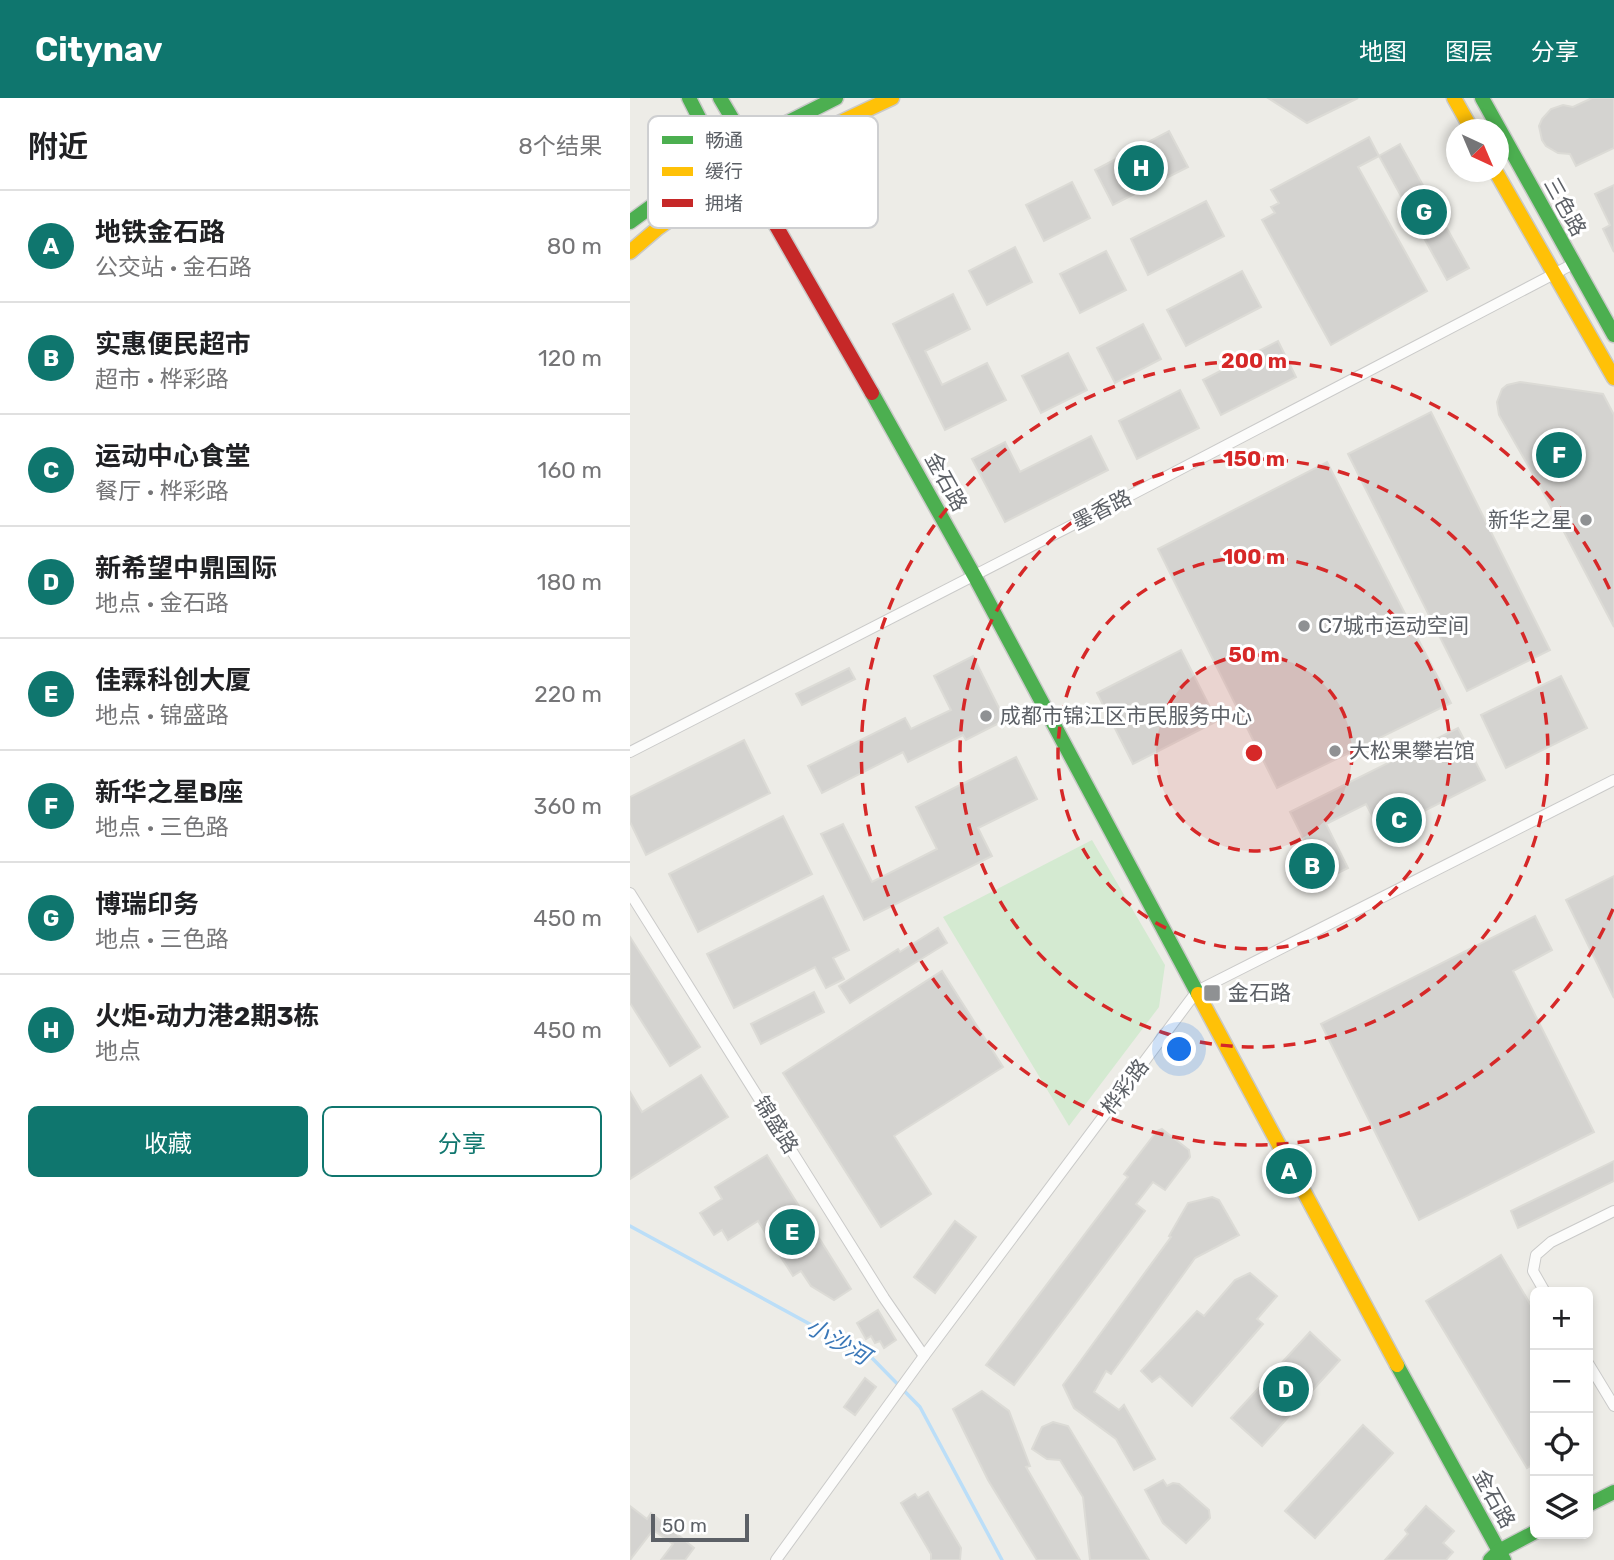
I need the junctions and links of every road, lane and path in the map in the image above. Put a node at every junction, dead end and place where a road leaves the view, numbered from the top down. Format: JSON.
{"nodes":[{"id":1,"x":689,"y":98,"type":"edge"},
{"id":2,"x":720,"y":98,"type":"edge"},
{"id":3,"x":836,"y":98,"type":"edge"},
{"id":4,"x":892,"y":98,"type":"edge"},
{"id":5,"x":1454,"y":98,"type":"edge"},
{"id":6,"x":1482,"y":98,"type":"edge"},
{"id":7,"x":698,"y":116,"type":"edge"},
{"id":8,"x":731,"y":116,"type":"edge"},
{"id":9,"x":799,"y":116,"type":"edge"},
{"id":10,"x":854,"y":116,"type":"edge"},
{"id":11,"x":1466,"y":119,"type":"edge"},
{"id":12,"x":1502,"y":182,"type":"edge"},
{"id":13,"x":648,"y":209,"type":"edge"},
{"id":14,"x":630,"y":222,"type":"edge"},
{"id":15,"x":658,"y":228,"type":"edge"},
{"id":16,"x":778,"y":228,"type":"edge"},
{"id":17,"x":630,"y":252,"type":"edge"},
{"id":18,"x":1573,"y":264,"type":"junction"},
{"id":19,"x":1554,"y":275,"type":"junction"},
{"id":20,"x":1614,"y":335,"type":"edge"},
{"id":21,"x":1614,"y":379,"type":"edge"},
{"id":22,"x":974,"y":576,"type":"junction"},
{"id":23,"x":630,"y":752,"type":"edge"},
{"id":24,"x":1614,"y":780,"type":"edge"},
{"id":25,"x":630,"y":893,"type":"edge"},
{"id":26,"x":1197,"y":991,"type":"junction"},
{"id":27,"x":1614,"y":1211,"type":"edge"},
{"id":28,"x":1542,"y":1287,"type":"edge"},
{"id":29,"x":923,"y":1356,"type":"junction"},
{"id":30,"x":1593,"y":1371,"type":"edge"},
{"id":31,"x":1614,"y":1406,"type":"edge"},
{"id":32,"x":1614,"y":1492,"type":"edge"},
{"id":33,"x":1593,"y":1502,"type":"edge"},
{"id":34,"x":1530,"y":1535,"type":"edge"},
{"id":35,"x":1498,"y":1557,"type":"edge"},
{"id":36,"x":776,"y":1560,"type":"edge"}],
"edges":[{"from":1,"to":7,"type":"street"},
{"from":2,"to":8,"type":"street"},
{"from":3,"to":9,"type":"street"},
{"from":4,"to":10,"type":"street"},
{"from":5,"to":11,"type":"street"},
{"from":6,"to":18,"type":"street","name":"三色路"},
{"from":12,"to":19,"type":"street","name":"三色路"},
{"from":13,"to":14,"type":"street"},
{"from":15,"to":17,"type":"street"},
{"from":16,"to":22,"type":"street","name":"金石路"},
{"from":18,"to":19,"type":"street","name":"墨香路"},
{"from":18,"to":20,"type":"street","name":"三色路"},
{"from":19,"to":21,"type":"street","name":"三色路"},
{"from":19,"to":22,"type":"street","name":"墨香路"},
{"from":22,"to":23,"type":"street","name":"墨香路"},
{"from":22,"to":26,"type":"street","name":"金石路"},
{"from":24,"to":26,"type":"street","name":"桦彩路"},
{"from":25,"to":29,"type":"street","name":"锦盛路"},
{"from":26,"to":29,"type":"street","name":"桦彩路"},
{"from":26,"to":35,"type":"street","name":"金石路"},
{"from":27,"to":28,"type":"street"},
{"from":29,"to":36,"type":"street","name":"桦彩路"},
{"from":30,"to":31,"type":"street"},
{"from":32,"to":33,"type":"street"},
{"from":34,"to":35,"type":"street"}]}
